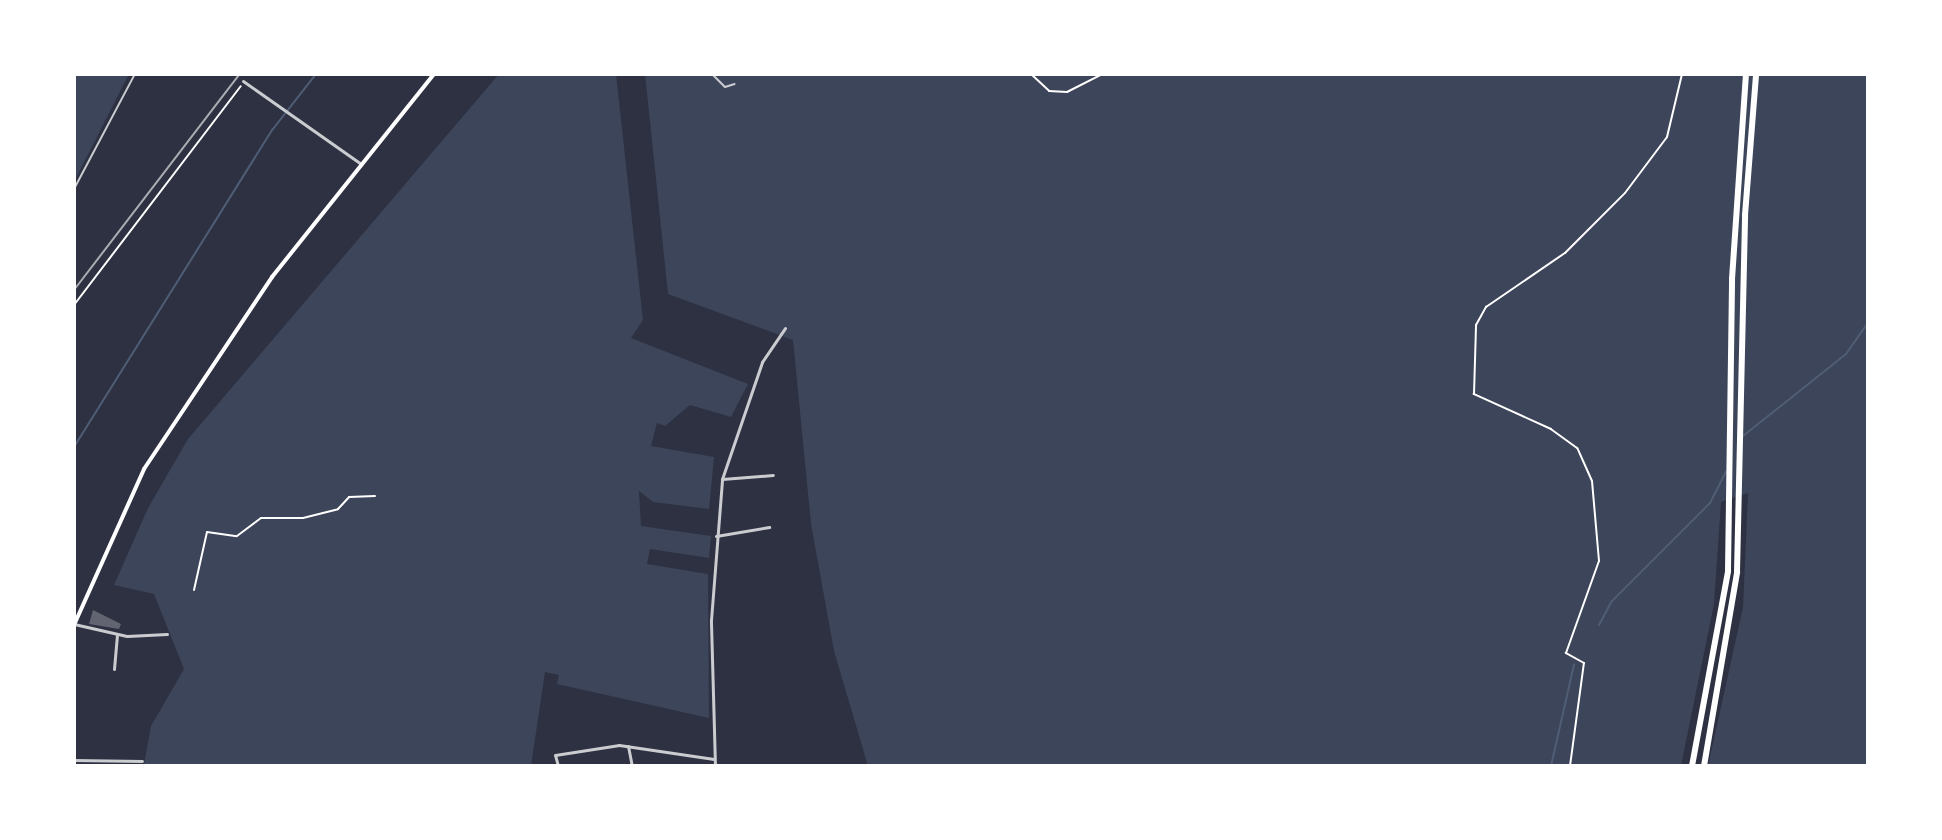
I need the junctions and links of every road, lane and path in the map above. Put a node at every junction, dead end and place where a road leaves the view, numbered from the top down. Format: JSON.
{"nodes":[{"id":1,"x":135,"y":74,"type":"edge"},
{"id":2,"x":434,"y":74,"type":"edge"},
{"id":3,"x":712,"y":74,"type":"edge"},
{"id":4,"x":1031,"y":74,"type":"edge"},
{"id":5,"x":1102,"y":74,"type":"edge"},
{"id":6,"x":1682,"y":74,"type":"edge"},
{"id":7,"x":1746,"y":74,"type":"edge"},
{"id":8,"x":1756,"y":74,"type":"edge"},
{"id":9,"x":244,"y":81,"type":"joint"},
{"id":10,"x":735,"y":84,"type":"dead end"},
{"id":11,"x":361,"y":164,"type":"junction"},
{"id":12,"x":74,"y":189,"type":"edge"},
{"id":13,"x":74,"y":305,"type":"edge"},
{"id":14,"x":785,"y":328,"type":"dead end"},
{"id":15,"x":773,"y":475,"type":"dead end"},
{"id":16,"x":722,"y":479,"type":"junction"},
{"id":17,"x":375,"y":496,"type":"dead end"},
{"id":18,"x":769,"y":527,"type":"dead end"},
{"id":19,"x":716,"y":536,"type":"junction"},
{"id":20,"x":194,"y":590,"type":"dead end"},
{"id":21,"x":74,"y":624,"type":"edge"},
{"id":22,"x":117,"y":634,"type":"junction"},
{"id":23,"x":167,"y":634,"type":"dead end"},
{"id":24,"x":114,"y":669,"type":"dead end"},
{"id":25,"x":628,"y":746,"type":"junction"},
{"id":26,"x":715,"y":759,"type":"junction"},
{"id":27,"x":74,"y":760,"type":"edge"},
{"id":28,"x":142,"y":761,"type":"dead end"},
{"id":29,"x":558,"y":766,"type":"edge"},
{"id":30,"x":632,"y":766,"type":"edge"},
{"id":31,"x":715,"y":766,"type":"edge"},
{"id":32,"x":1570,"y":766,"type":"edge"},
{"id":33,"x":1692,"y":766,"type":"edge"},
{"id":34,"x":1704,"y":766,"type":"edge"}],
"edges":[{"from":1,"to":12,"type":"lane"},
{"from":2,"to":11,"type":"main road"},
{"from":3,"to":10,"type":"lane"},
{"from":4,"to":5,"type":"path"},
{"from":6,"to":32,"type":"path"},
{"from":7,"to":33,"type":"highway"},
{"from":8,"to":34,"type":"highway"},
{"from":9,"to":11,"type":"street"},
{"from":9,"to":13,"type":"path"},
{"from":11,"to":21,"type":"main road"},
{"from":14,"to":16,"type":"street"},
{"from":15,"to":16,"type":"street"},
{"from":16,"to":19,"type":"street"},
{"from":17,"to":20,"type":"path"},
{"from":18,"to":19,"type":"street"},
{"from":19,"to":26,"type":"street"},
{"from":21,"to":22,"type":"street"},
{"from":22,"to":23,"type":"street"},
{"from":22,"to":24,"type":"street"},
{"from":25,"to":26,"type":"street"},
{"from":25,"to":29,"type":"street"},
{"from":25,"to":30,"type":"street"},
{"from":26,"to":31,"type":"street"},
{"from":27,"to":28,"type":"street"}]}
